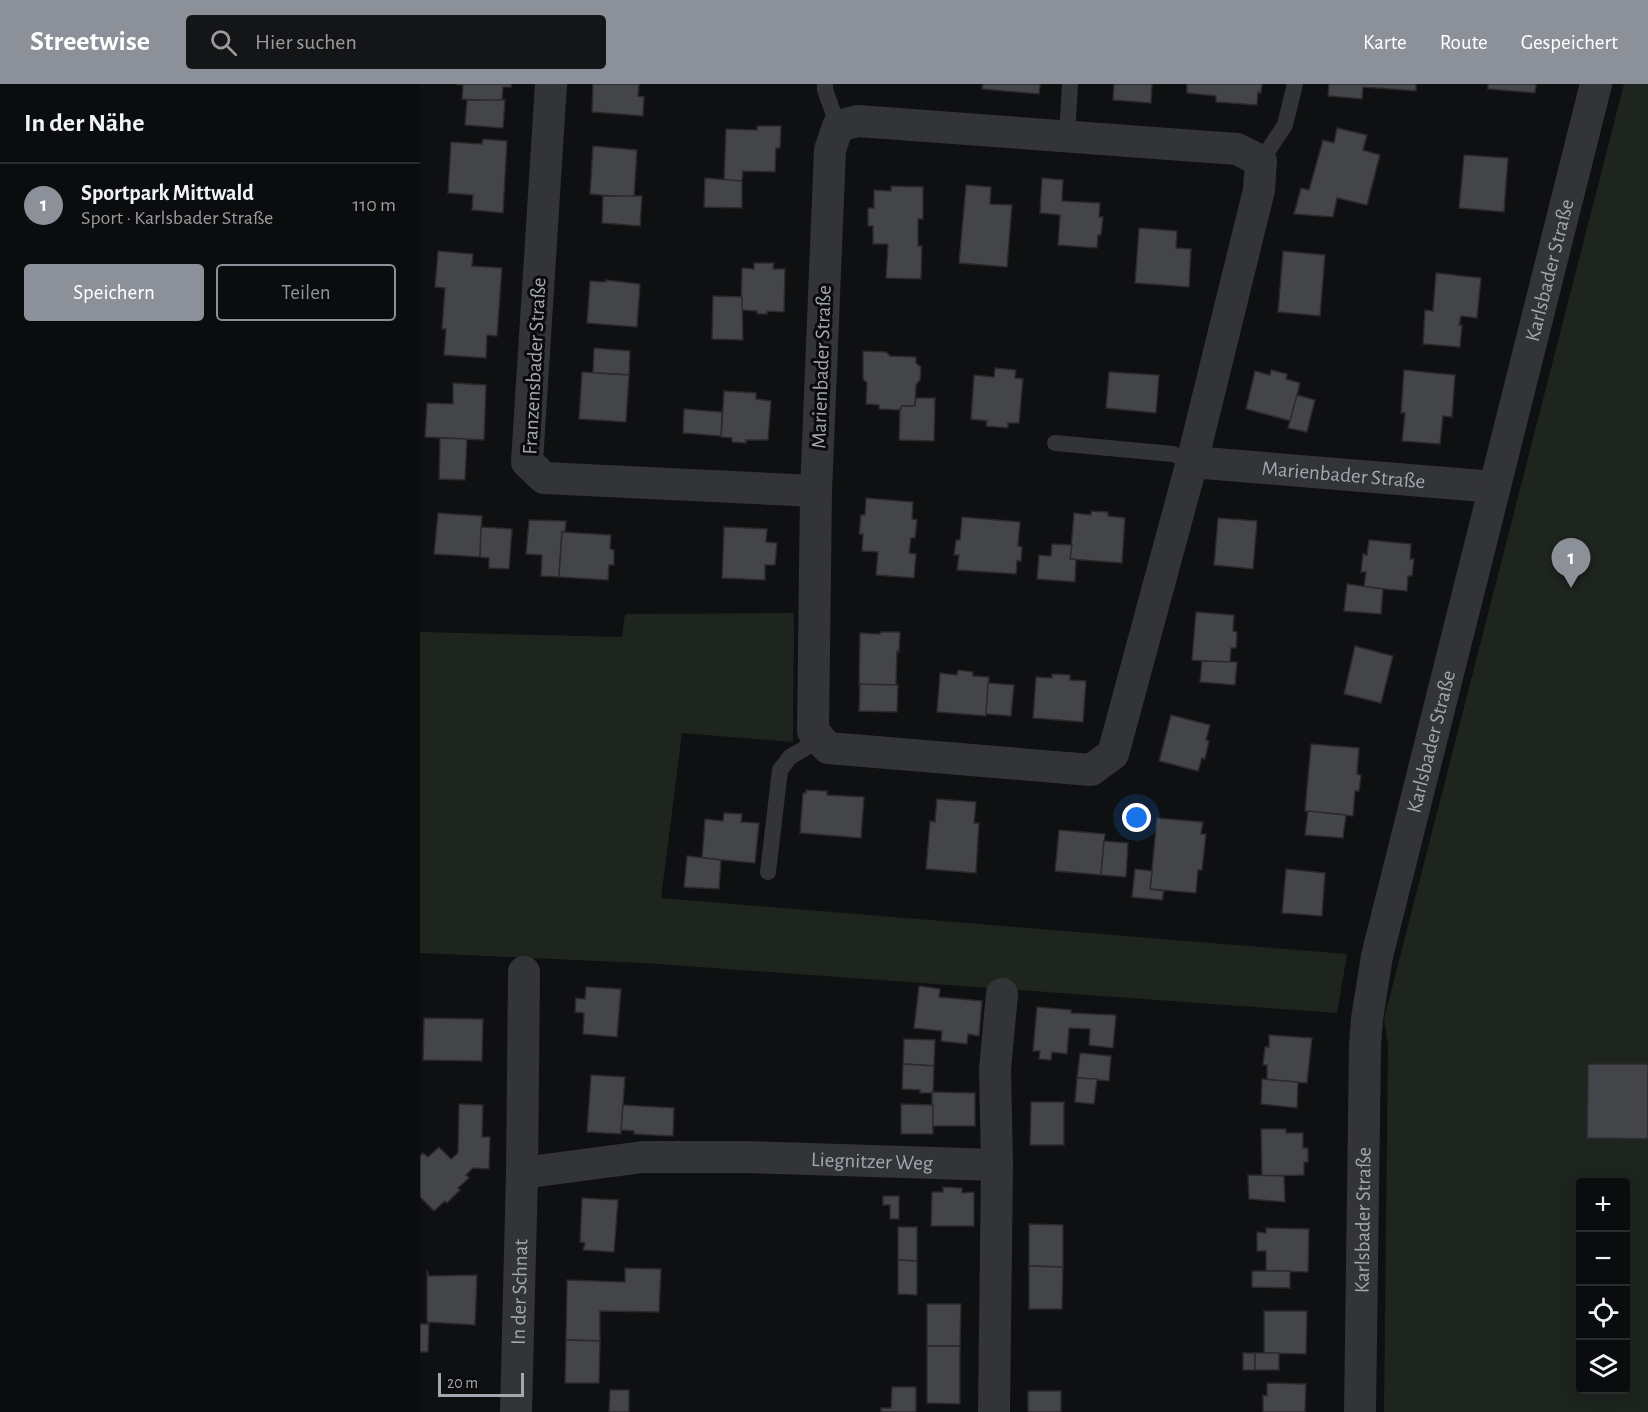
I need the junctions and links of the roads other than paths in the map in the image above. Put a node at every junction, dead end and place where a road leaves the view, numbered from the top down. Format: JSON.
{"nodes":[{"id":1,"x":551,"y":84,"type":"edge"},
{"id":2,"x":825,"y":84,"type":"edge"},
{"id":3,"x":1070,"y":84,"type":"edge"},
{"id":4,"x":1295,"y":84,"type":"edge"},
{"id":5,"x":1596,"y":84,"type":"edge"},
{"id":6,"x":837,"y":126,"type":"junction"},
{"id":7,"x":1067,"y":138,"type":"junction"},
{"id":8,"x":1261,"y":161,"type":"junction"},
{"id":9,"x":1055,"y":443,"type":"dead end"},
{"id":10,"x":1192,"y":462,"type":"junction"},
{"id":11,"x":1495,"y":487,"type":"junction"},
{"id":12,"x":816,"y":491,"type":"junction"},
{"id":13,"x":820,"y":739,"type":"junction"},
{"id":14,"x":768,"y":872,"type":"dead end"},
{"id":15,"x":524,"y":972,"type":"dead end"},
{"id":16,"x":1002,"y":994,"type":"dead end"},
{"id":17,"x":997,"y":1165,"type":"junction"},
{"id":18,"x":522,"y":1173,"type":"junction"},
{"id":19,"x":516,"y":1412,"type":"edge"},
{"id":20,"x":994,"y":1412,"type":"edge"},
{"id":21,"x":1360,"y":1412,"type":"edge"}],
"edges":[{"from":1,"to":12,"type":"street","name":"Franzensbader Straße"},
{"from":2,"to":6,"type":"lane"},
{"from":3,"to":7,"type":"lane"},
{"from":4,"to":8,"type":"lane"},
{"from":5,"to":11,"type":"street","name":"Karlsbader Straße"},
{"from":6,"to":7,"type":"street"},
{"from":6,"to":12,"type":"street","name":"Marienbader Straße"},
{"from":7,"to":8,"type":"street"},
{"from":8,"to":10,"type":"street"},
{"from":9,"to":10,"type":"lane"},
{"from":10,"to":11,"type":"street","name":"Marienbader Straße"},
{"from":10,"to":13,"type":"street"},
{"from":11,"to":21,"type":"street","name":"Karlsbader Straße"},
{"from":12,"to":13,"type":"street","name":"Marienbader Straße"},
{"from":13,"to":14,"type":"lane"},
{"from":15,"to":18,"type":"street","name":"In der Schnat"},
{"from":16,"to":17,"type":"street"},
{"from":17,"to":18,"type":"street","name":"Liegnitzer Weg"},
{"from":17,"to":20,"type":"street"},
{"from":18,"to":19,"type":"street","name":"In der Schnat"}]}
